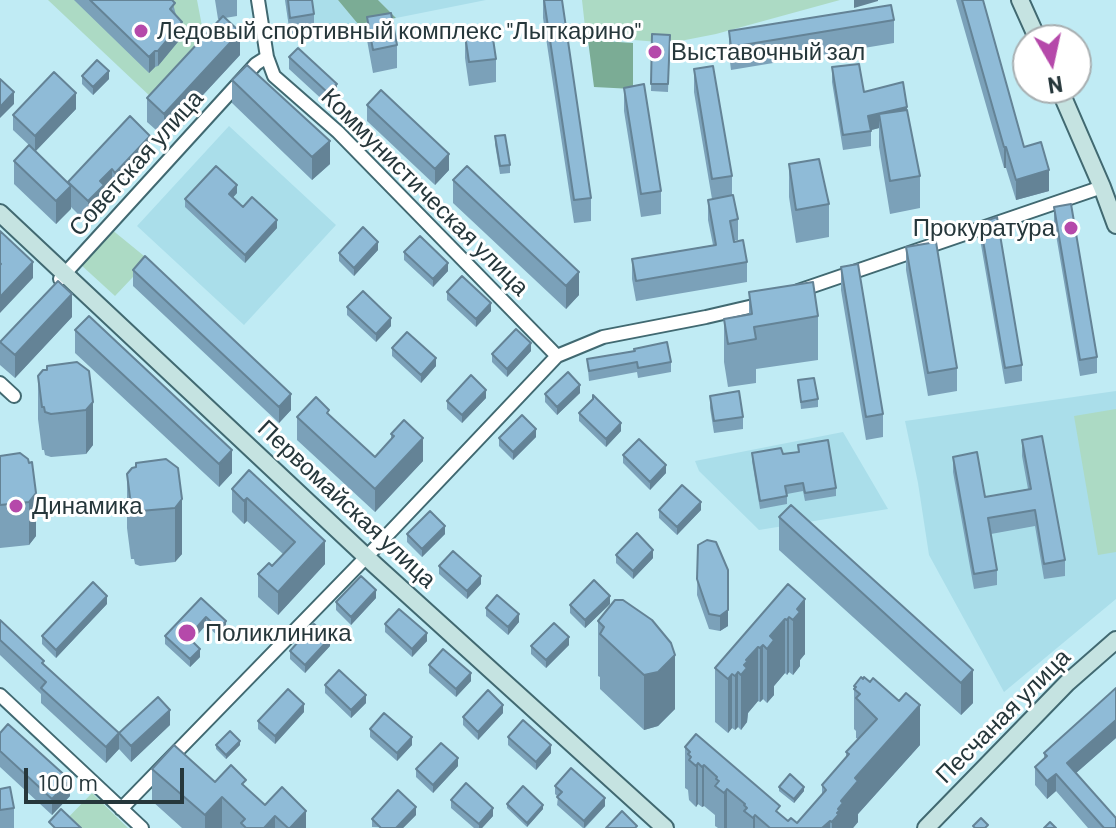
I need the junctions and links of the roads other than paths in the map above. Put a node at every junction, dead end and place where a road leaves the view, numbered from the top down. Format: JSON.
{"nodes":[{"id":1,"x":258,"y":0,"type":"edge"},
{"id":2,"x":1020,"y":0,"type":"edge"},
{"id":3,"x":1031,"y":24,"type":"edge"},
{"id":4,"x":267,"y":57,"type":"junction"},
{"id":5,"x":1066,"y":104,"type":"edge"},
{"id":6,"x":1102,"y":187,"type":"junction"},
{"id":7,"x":0,"y":213,"type":"edge"},
{"id":8,"x":1116,"y":225,"type":"edge"},
{"id":9,"x":65,"y":273,"type":"junction"},
{"id":10,"x":47,"y":293,"type":"edge"},
{"id":11,"x":557,"y":356,"type":"junction"},
{"id":12,"x":0,"y":383,"type":"edge"},
{"id":13,"x":14,"y":396,"type":"dead end"},
{"id":14,"x":366,"y":557,"type":"junction"},
{"id":15,"x":1116,"y":640,"type":"edge"},
{"id":16,"x":0,"y":695,"type":"edge"},
{"id":17,"x":121,"y":809,"type":"junction"},
{"id":18,"x":659,"y":826,"type":"edge"},
{"id":19,"x":142,"y":828,"type":"edge"},
{"id":20,"x":926,"y":828,"type":"edge"}],
"edges":[{"from":1,"to":4,"type":"street"},
{"from":2,"to":3,"type":"street"},
{"from":4,"to":9,"type":"street","name":"Советская улица"},
{"from":4,"to":11,"type":"street","name":"Коммунистическая улица"},
{"from":5,"to":6,"type":"street"},
{"from":6,"to":8,"type":"street"},
{"from":6,"to":11,"type":"street"},
{"from":7,"to":9,"type":"street","name":"Первомайская улица"},
{"from":9,"to":10,"type":"street","name":"Советская улица"},
{"from":9,"to":14,"type":"street","name":"Первомайская улица"},
{"from":11,"to":14,"type":"street"},
{"from":12,"to":13,"type":"street"},
{"from":14,"to":17,"type":"street"},
{"from":14,"to":18,"type":"street","name":"Первомайская улица"},
{"from":15,"to":20,"type":"street","name":"Песчаная улица"},
{"from":16,"to":17,"type":"street"},
{"from":17,"to":19,"type":"street"}]}
